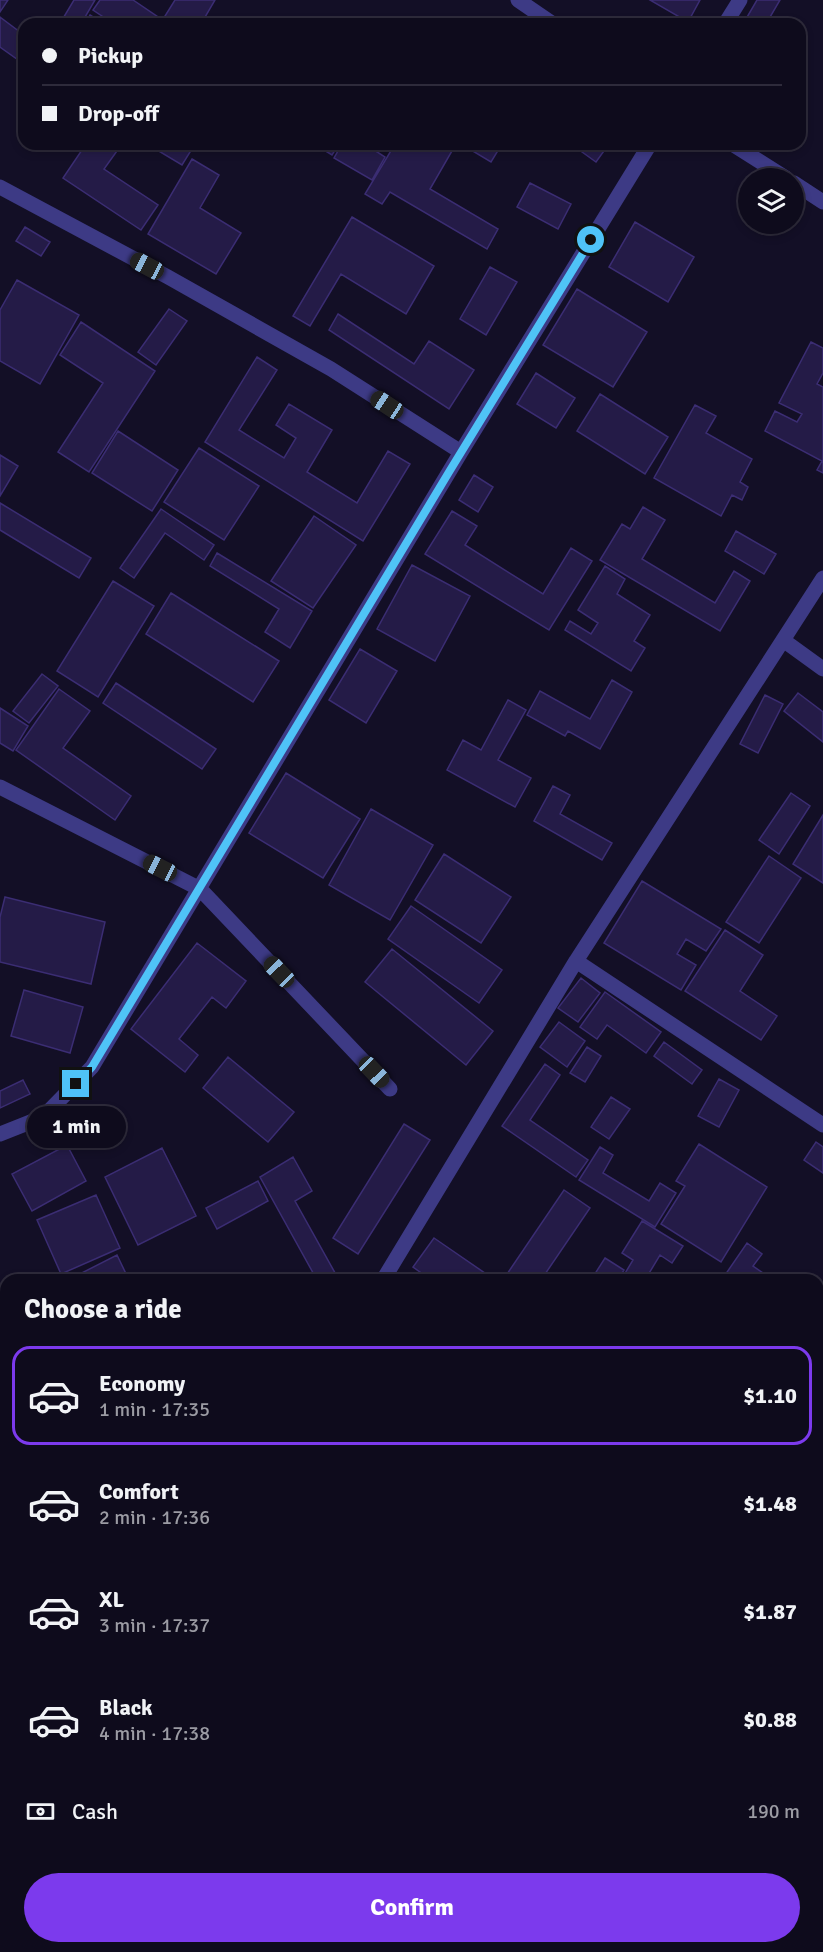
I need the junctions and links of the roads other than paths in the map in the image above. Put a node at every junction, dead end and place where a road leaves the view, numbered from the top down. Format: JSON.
{"nodes":[{"id":1,"x":518,"y":0,"type":"edge"},
{"id":2,"x":740,"y":0,"type":"edge"},
{"id":3,"x":544,"y":18,"type":"edge"},
{"id":4,"x":729,"y":18,"type":"edge"},
{"id":5,"x":646,"y":150,"type":"edge"},
{"id":6,"x":742,"y":150,"type":"edge"},
{"id":7,"x":770,"y":168,"type":"edge"},
{"id":8,"x":0,"y":187,"type":"edge"},
{"id":9,"x":804,"y":190,"type":"edge"},
{"id":10,"x":823,"y":202,"type":"edge"},
{"id":11,"x":461,"y":452,"type":"junction"},
{"id":12,"x":823,"y":578,"type":"edge"},
{"id":13,"x":783,"y":640,"type":"junction"},
{"id":14,"x":823,"y":669,"type":"edge"},
{"id":15,"x":0,"y":787,"type":"edge"},
{"id":16,"x":200,"y":889,"type":"junction"},
{"id":17,"x":576,"y":961,"type":"junction"},
{"id":18,"x":390,"y":1089,"type":"dead end"},
{"id":19,"x":823,"y":1125,"type":"edge"},
{"id":20,"x":0,"y":1134,"type":"edge"},
{"id":21,"x":387,"y":1274,"type":"edge"}],
"edges":[{"from":1,"to":3,"type":"street"},
{"from":2,"to":4,"type":"street"},
{"from":5,"to":11,"type":"street"},
{"from":6,"to":7,"type":"street"},
{"from":8,"to":11,"type":"street"},
{"from":9,"to":10,"type":"street"},
{"from":11,"to":16,"type":"street"},
{"from":12,"to":13,"type":"street"},
{"from":13,"to":14,"type":"street"},
{"from":13,"to":17,"type":"street"},
{"from":15,"to":16,"type":"street"},
{"from":16,"to":18,"type":"street"},
{"from":16,"to":20,"type":"street"},
{"from":17,"to":19,"type":"street"},
{"from":17,"to":21,"type":"street"}]}
